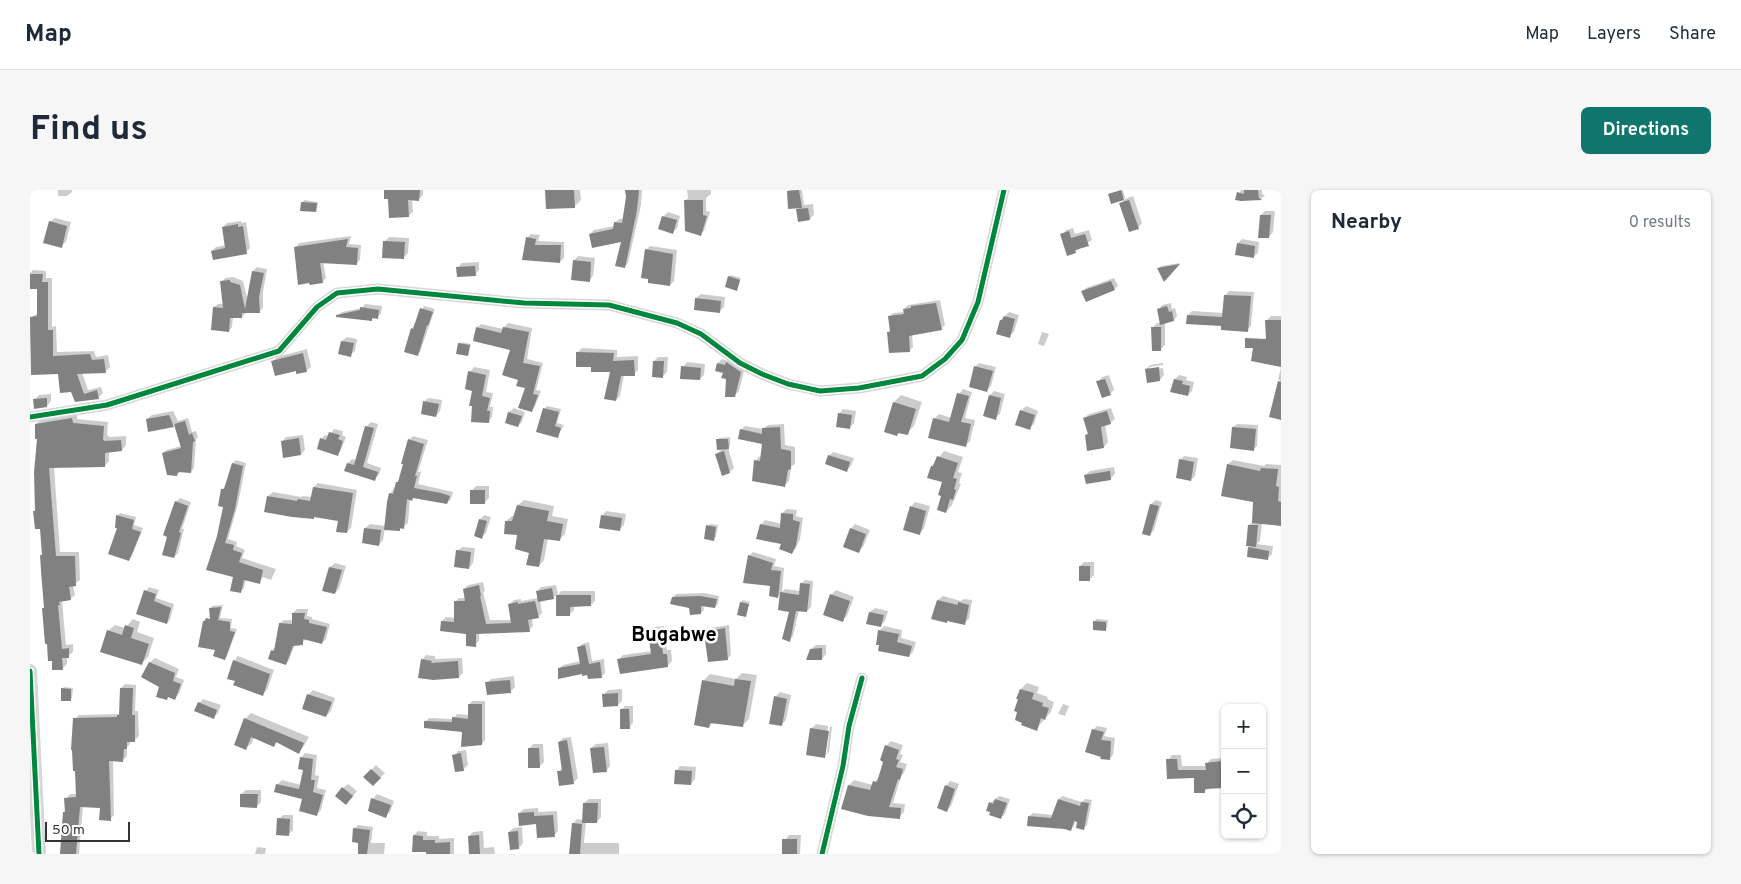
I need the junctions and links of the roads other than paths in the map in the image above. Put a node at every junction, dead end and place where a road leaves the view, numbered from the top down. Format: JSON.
{"nodes":[{"id":1,"x":1004,"y":190,"type":"edge"},
{"id":2,"x":30,"y":417,"type":"edge"},
{"id":3,"x":30,"y":671,"type":"edge"},
{"id":4,"x":862,"y":678,"type":"dead end"},
{"id":5,"x":32,"y":733,"type":"edge"},
{"id":6,"x":39,"y":854,"type":"edge"},
{"id":7,"x":822,"y":854,"type":"edge"}],
"edges":[{"from":1,"to":2,"type":"street"},
{"from":3,"to":5,"type":"street"},
{"from":4,"to":7,"type":"street"},
{"from":5,"to":6,"type":"street"}]}
